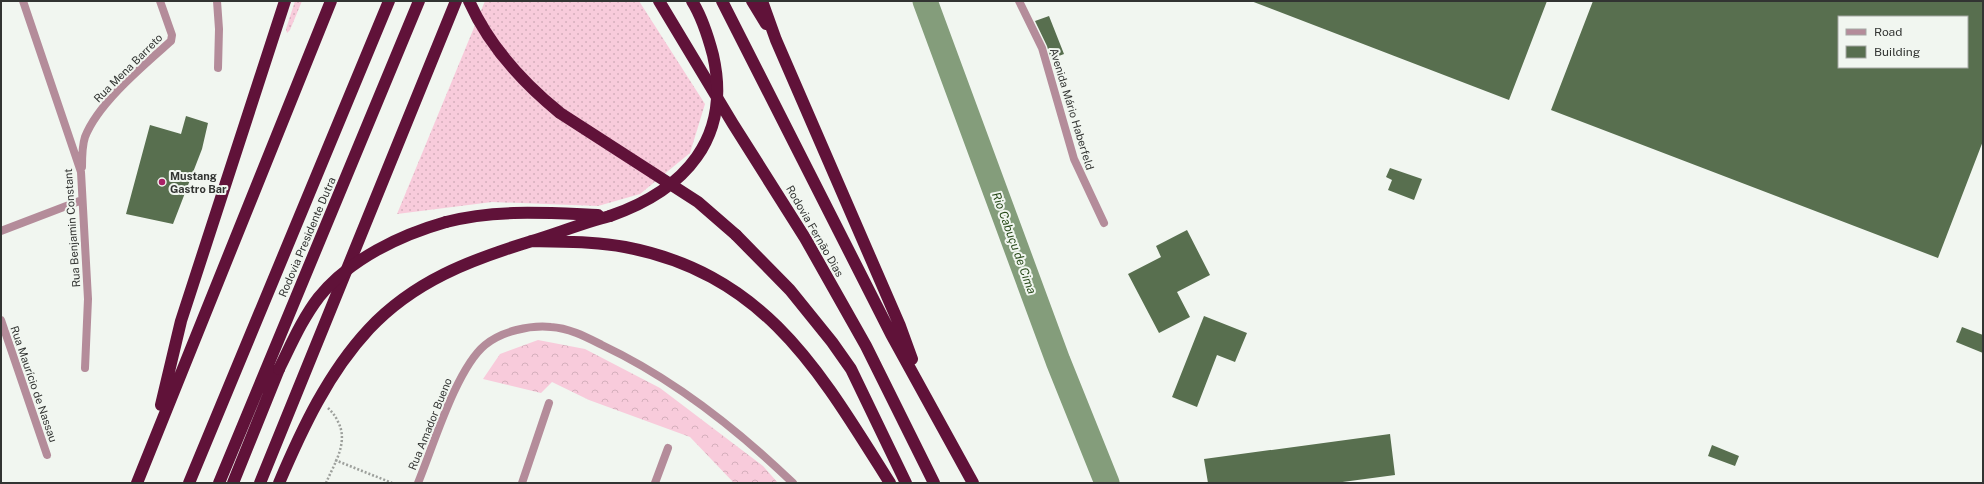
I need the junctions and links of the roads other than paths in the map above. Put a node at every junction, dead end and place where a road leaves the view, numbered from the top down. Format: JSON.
{"nodes":[{"id":1,"x":23,"y":1,"type":"edge"},
{"id":2,"x":160,"y":1,"type":"edge"},
{"id":3,"x":216,"y":1,"type":"edge"},
{"id":4,"x":286,"y":1,"type":"edge"},
{"id":5,"x":331,"y":1,"type":"edge"},
{"id":6,"x":389,"y":1,"type":"edge"},
{"id":7,"x":419,"y":1,"type":"edge"},
{"id":8,"x":456,"y":1,"type":"edge"},
{"id":9,"x":469,"y":1,"type":"edge"},
{"id":10,"x":660,"y":1,"type":"edge"},
{"id":11,"x":692,"y":1,"type":"edge"},
{"id":12,"x":722,"y":1,"type":"edge"},
{"id":13,"x":752,"y":1,"type":"edge"},
{"id":14,"x":762,"y":1,"type":"edge"},
{"id":15,"x":1019,"y":1,"type":"edge"},
{"id":16,"x":776,"y":40,"type":"junction"},
{"id":17,"x":218,"y":68,"type":"dead end"},
{"id":18,"x":81,"y":172,"type":"junction"},
{"id":19,"x":82,"y":200,"type":"junction"},
{"id":20,"x":610,"y":216,"type":"junction"},
{"id":21,"x":1104,"y":223,"type":"dead end"},
{"id":22,"x":1,"y":231,"type":"edge"},
{"id":23,"x":532,"y":241,"type":"junction"},
{"id":24,"x":1,"y":320,"type":"edge"},
{"id":25,"x":85,"y":368,"type":"dead end"},
{"id":26,"x":921,"y":386,"type":"junction"},
{"id":27,"x":550,"y":403,"type":"dead end"},
{"id":28,"x":151,"y":445,"type":"junction"},
{"id":29,"x":668,"y":448,"type":"dead end"},
{"id":30,"x":47,"y":455,"type":"dead end"},
{"id":31,"x":137,"y":483,"type":"edge"},
{"id":32,"x":189,"y":483,"type":"edge"},
{"id":33,"x":219,"y":483,"type":"edge"},
{"id":34,"x":233,"y":483,"type":"edge"},
{"id":35,"x":260,"y":483,"type":"edge"},
{"id":36,"x":279,"y":483,"type":"edge"},
{"id":37,"x":418,"y":483,"type":"edge"},
{"id":38,"x":522,"y":483,"type":"edge"},
{"id":39,"x":655,"y":483,"type":"edge"},
{"id":40,"x":793,"y":483,"type":"edge"},
{"id":41,"x":890,"y":483,"type":"edge"},
{"id":42,"x":906,"y":483,"type":"edge"},
{"id":43,"x":934,"y":483,"type":"edge"},
{"id":44,"x":972,"y":483,"type":"edge"}],
"edges":[{"from":1,"to":18,"type":"street","name":"Rua Benjamin Constant"},
{"from":2,"to":18,"type":"street","name":"Rua Mena Barreto"},
{"from":3,"to":17,"type":"street"},
{"from":4,"to":28,"type":"highway"},
{"from":5,"to":28,"type":"highway"},
{"from":6,"to":32,"type":"highway","name":"Rodovia Presidente Dutra"},
{"from":7,"to":33,"type":"highway","name":"Rodovia Presidente Dutra"},
{"from":8,"to":35,"type":"highway"},
{"from":9,"to":42,"type":"highway","bridge":true},
{"from":10,"to":43,"type":"highway","name":"Rodovia Fernão Dias"},
{"from":11,"to":20,"type":"highway","bridge":true},
{"from":12,"to":26,"type":"highway","name":"Rodovia Fernão Dias"},
{"from":13,"to":16,"type":"highway"},
{"from":14,"to":16,"type":"highway"},
{"from":15,"to":21,"type":"street","name":"Avenida Mário Haberfeld"},
{"from":16,"to":26,"type":"highway"},
{"from":18,"to":19,"type":"street","name":"Rua Benjamin Constant"},
{"from":19,"to":22,"type":"street"},
{"from":19,"to":25,"type":"street","name":"Rua Benjamin Constant"},
{"from":20,"to":23,"type":"highway"},
{"from":20,"to":34,"type":"highway","bridge":true},
{"from":23,"to":36,"type":"highway"},
{"from":23,"to":41,"type":"highway"},
{"from":24,"to":30,"type":"street","name":"Rua Maurício de Nassau"},
{"from":26,"to":44,"type":"highway","name":"Rodovia Fernão Dias"},
{"from":27,"to":38,"type":"street"},
{"from":28,"to":31,"type":"highway"},
{"from":29,"to":39,"type":"street"},
{"from":37,"to":40,"type":"street","name":"Rua Amador Bueno"}]}
